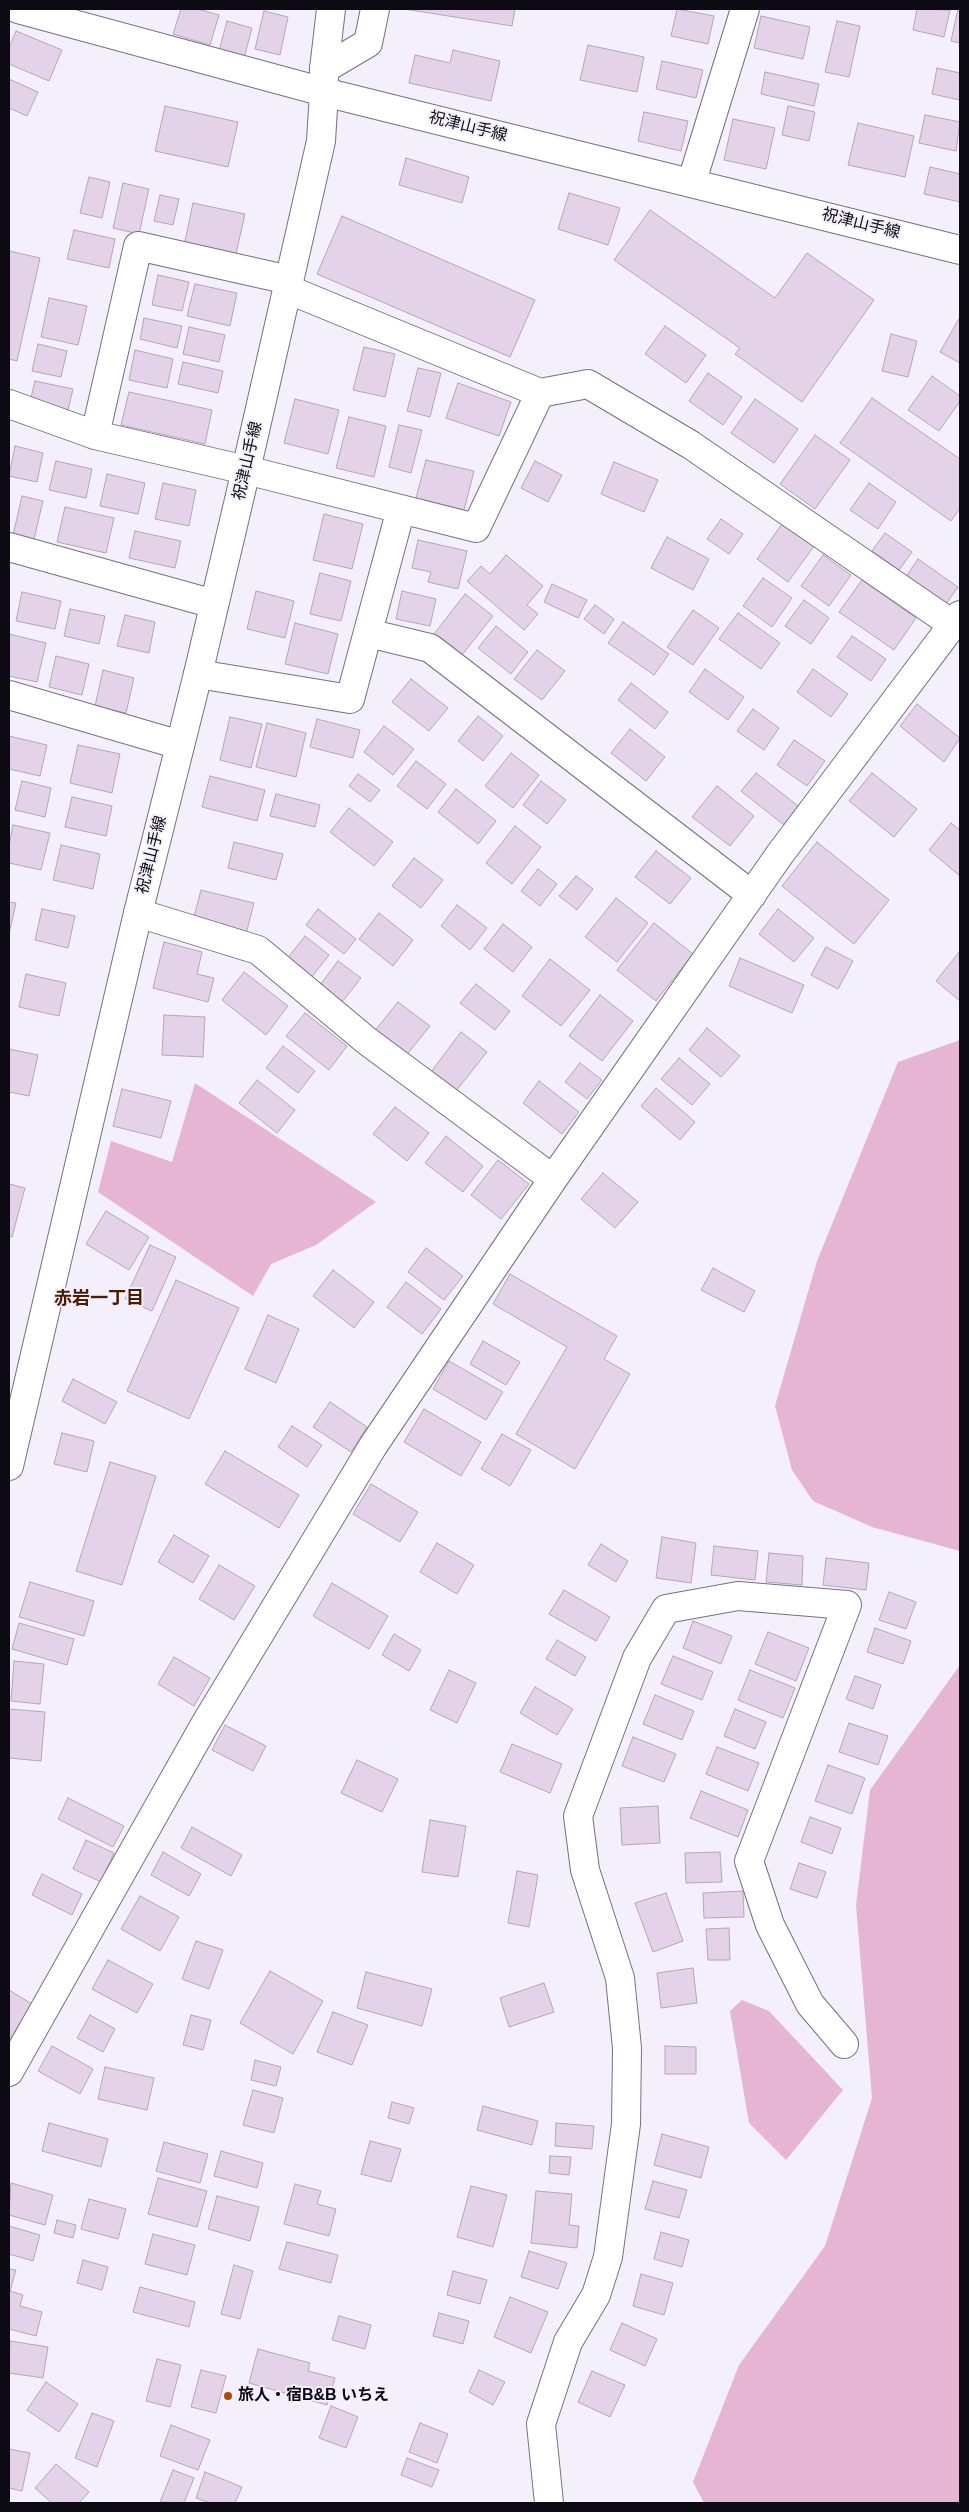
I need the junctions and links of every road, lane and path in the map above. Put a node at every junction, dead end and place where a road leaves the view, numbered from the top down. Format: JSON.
{"nodes":[{"id":1,"x":18,"y":9,"type":"edge"},
{"id":2,"x":330,"y":9,"type":"edge"},
{"id":3,"x":375,"y":9,"type":"edge"},
{"id":4,"x":745,"y":9,"type":"edge"},
{"id":5,"x":51,"y":14,"type":"edge"},
{"id":6,"x":324,"y":80,"type":"junction"},
{"id":7,"x":692,"y":181,"type":"junction"},
{"id":8,"x":960,"y":250,"type":"edge"},
{"id":9,"x":288,"y":285,"type":"junction"},
{"id":10,"x":540,"y":393,"type":"junction"},
{"id":11,"x":9,"y":404,"type":"edge"},
{"id":12,"x":95,"y":435,"type":"junction"},
{"id":13,"x":246,"y":470,"type":"junction"},
{"id":14,"x":401,"y":509,"type":"junction"},
{"id":15,"x":9,"y":549,"type":"edge"},
{"id":16,"x":214,"y":604,"type":"junction"},
{"id":17,"x":956,"y":620,"type":"edge"},
{"id":18,"x":368,"y":633,"type":"junction"},
{"id":19,"x":198,"y":674,"type":"junction"},
{"id":20,"x":9,"y":695,"type":"edge"},
{"id":21,"x":180,"y":745,"type":"junction"},
{"id":22,"x":752,"y":895,"type":"junction"},
{"id":23,"x":138,"y":913,"type":"junction"},
{"id":24,"x":554,"y":1179,"type":"junction"},
{"id":25,"x":9,"y":1466,"type":"edge"},
{"id":26,"x":844,"y":2044,"type":"dead end"},
{"id":27,"x":9,"y":2072,"type":"edge"},
{"id":28,"x":549,"y":2503,"type":"edge"}],
"edges":[{"from":1,"to":5,"type":"street"},
{"from":2,"to":6,"type":"street"},
{"from":3,"to":6,"type":"street"},
{"from":4,"to":7,"type":"street"},
{"from":5,"to":6,"type":"street"},
{"from":6,"to":7,"type":"street","name":"祝津山手線"},
{"from":6,"to":9,"type":"street","name":"祝津山手線"},
{"from":7,"to":8,"type":"street","name":"祝津山手線"},
{"from":9,"to":10,"type":"street"},
{"from":9,"to":12,"type":"street"},
{"from":9,"to":13,"type":"street","name":"祝津山手線"},
{"from":10,"to":14,"type":"street"},
{"from":10,"to":17,"type":"street"},
{"from":11,"to":12,"type":"street"},
{"from":12,"to":13,"type":"street"},
{"from":13,"to":14,"type":"street"},
{"from":13,"to":16,"type":"street","name":"祝津山手線"},
{"from":14,"to":18,"type":"street"},
{"from":15,"to":16,"type":"street"},
{"from":16,"to":19,"type":"street","name":"祝津山手線"},
{"from":17,"to":22,"type":"street"},
{"from":18,"to":19,"type":"street"},
{"from":18,"to":22,"type":"street"},
{"from":19,"to":21,"type":"street","name":"祝津山手線"},
{"from":20,"to":21,"type":"street"},
{"from":21,"to":23,"type":"street","name":"祝津山手線"},
{"from":22,"to":24,"type":"street"},
{"from":23,"to":24,"type":"street"},
{"from":23,"to":25,"type":"street","name":"祝津山手線"},
{"from":24,"to":27,"type":"street"},
{"from":26,"to":28,"type":"street"}]}
